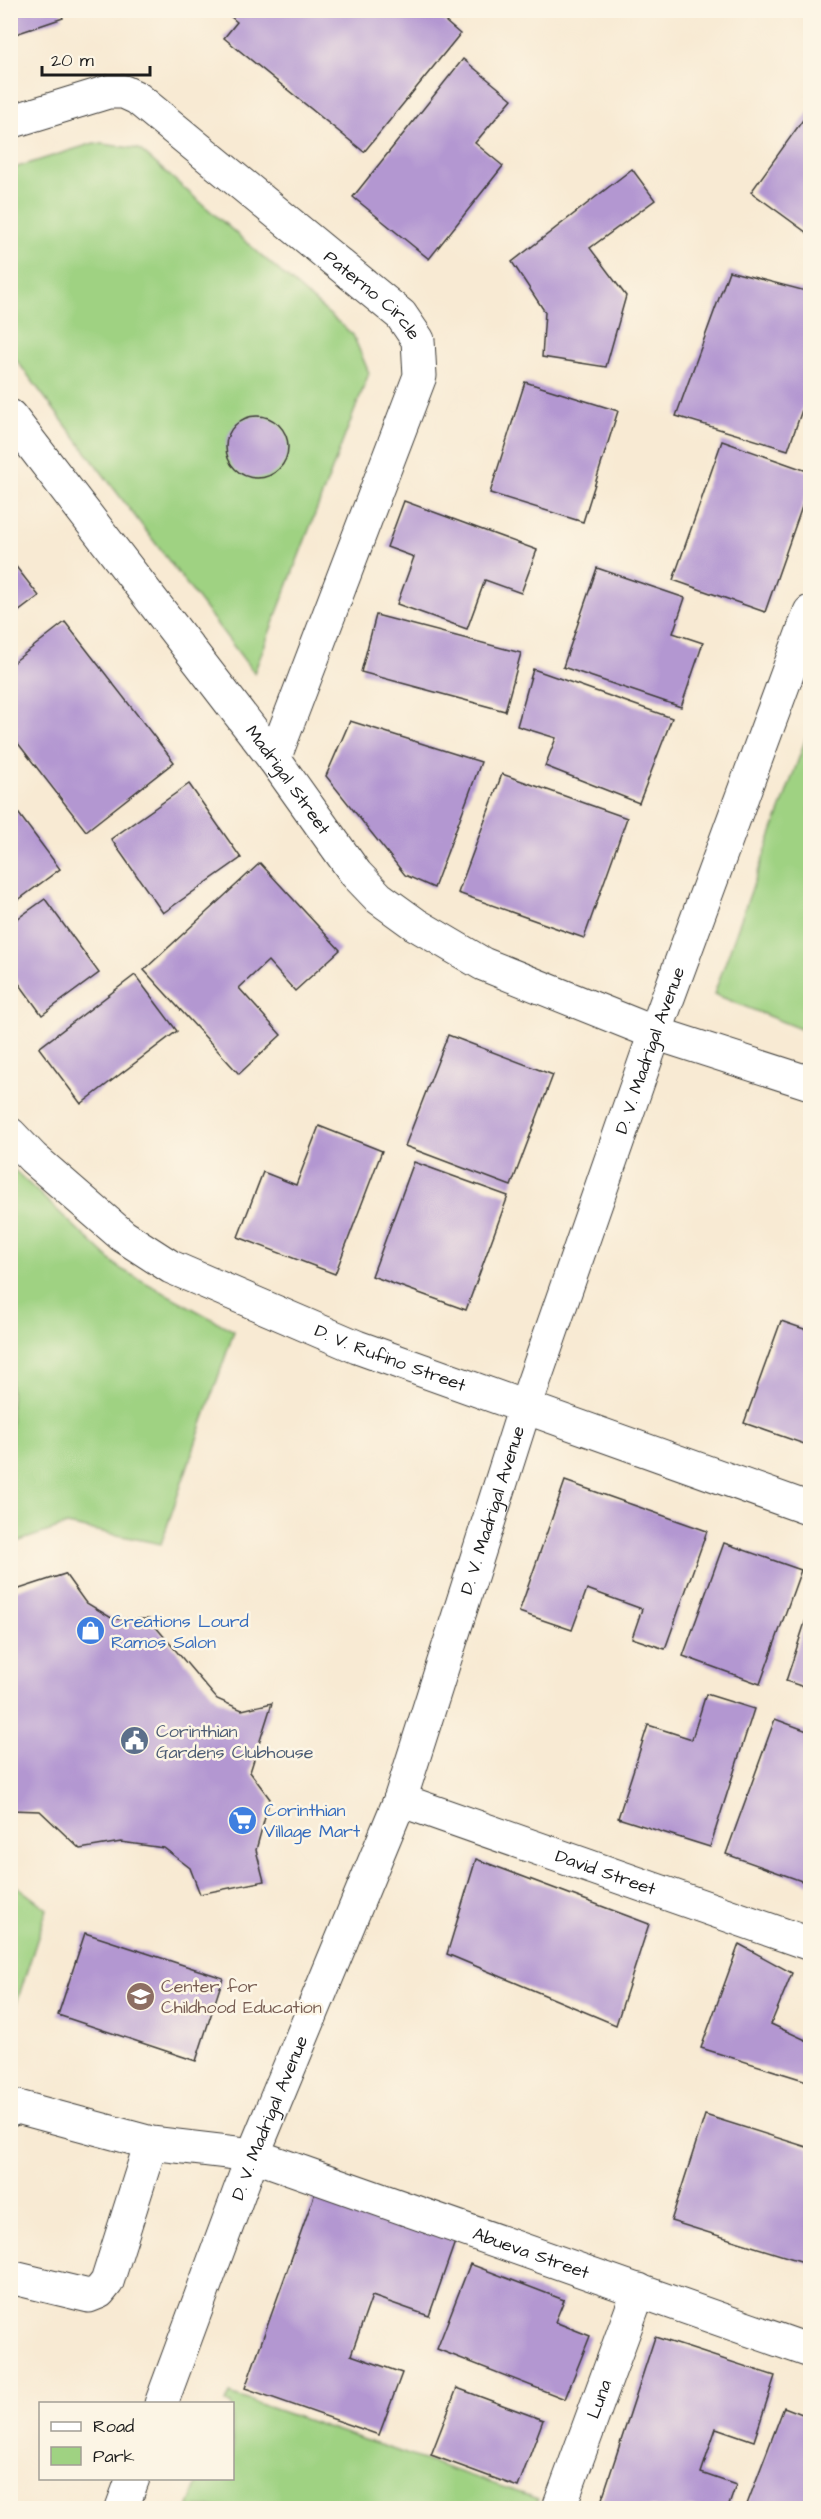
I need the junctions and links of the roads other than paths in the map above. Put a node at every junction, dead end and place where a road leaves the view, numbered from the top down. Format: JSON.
{"nodes":[{"id":1,"x":10,"y":122,"type":"edge"},
{"id":2,"x":10,"y":416,"type":"edge"},
{"id":3,"x":810,"y":612,"type":"edge"},
{"id":4,"x":274,"y":759,"type":"junction"},
{"id":5,"x":655,"y":1033,"type":"junction"},
{"id":6,"x":810,"y":1083,"type":"edge"},
{"id":7,"x":10,"y":1134,"type":"edge"},
{"id":8,"x":525,"y":1407,"type":"junction"},
{"id":9,"x":810,"y":1509,"type":"edge"},
{"id":10,"x":400,"y":1800,"type":"junction"},
{"id":11,"x":810,"y":1944,"type":"edge"},
{"id":12,"x":10,"y":2110,"type":"edge"},
{"id":13,"x":151,"y":2143,"type":"junction"},
{"id":14,"x":253,"y":2156,"type":"junction"},
{"id":15,"x":10,"y":2277,"type":"edge"},
{"id":16,"x":639,"y":2290,"type":"junction"},
{"id":17,"x":810,"y":2351,"type":"edge"},
{"id":18,"x":161,"y":2402,"type":"edge"},
{"id":19,"x":132,"y":2480,"type":"edge"},
{"id":20,"x":122,"y":2508,"type":"edge"},
{"id":21,"x":559,"y":2508,"type":"edge"}],
"edges":[{"from":1,"to":4,"type":"street","name":"Paterno Circle"},
{"from":2,"to":4,"type":"street","name":"Madrigal Street"},
{"from":3,"to":5,"type":"street","name":"D. V. Madrigal Avenue"},
{"from":4,"to":5,"type":"street","name":"Madrigal Street"},
{"from":5,"to":6,"type":"street","name":"Madrigal Street"},
{"from":5,"to":8,"type":"street","name":"D. V. Madrigal Avenue"},
{"from":7,"to":8,"type":"street","name":"D. V. Rufino Street"},
{"from":8,"to":9,"type":"street","name":"D. V. Rufino Street"},
{"from":8,"to":10,"type":"street","name":"D. V. Madrigal Avenue"},
{"from":10,"to":11,"type":"street","name":"David Street"},
{"from":10,"to":14,"type":"street","name":"D. V. Madrigal Avenue"},
{"from":12,"to":13,"type":"street","name":"Abueva Street"},
{"from":13,"to":14,"type":"street","name":"Abueva Street"},
{"from":13,"to":15,"type":"street"},
{"from":14,"to":16,"type":"street","name":"Abueva Street"},
{"from":14,"to":18,"type":"street","name":"D. V. Madrigal Avenue"},
{"from":16,"to":17,"type":"street","name":"Abueva Street"},
{"from":16,"to":21,"type":"street","name":"Luna"},
{"from":19,"to":20,"type":"street"}]}
